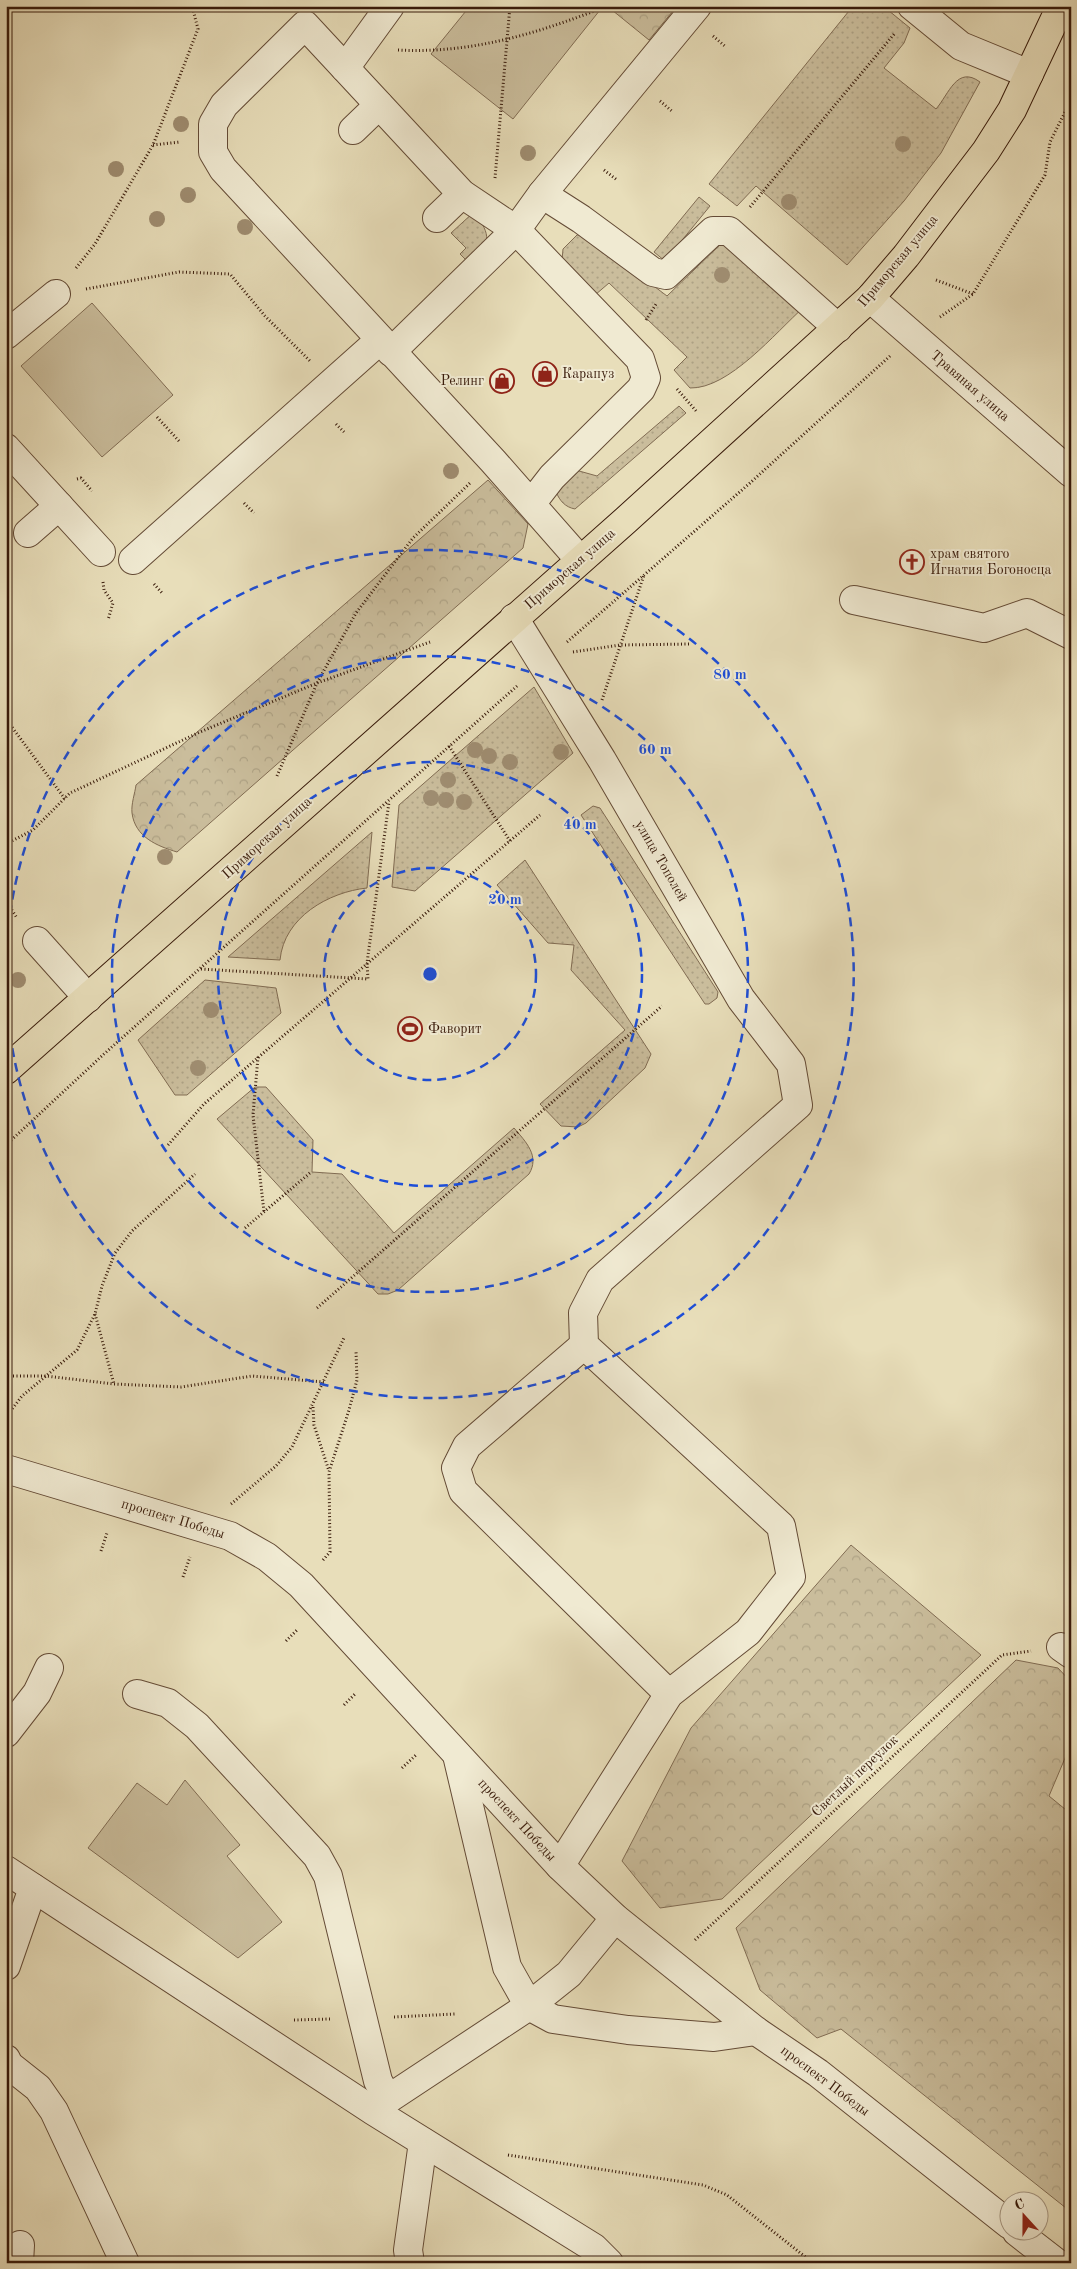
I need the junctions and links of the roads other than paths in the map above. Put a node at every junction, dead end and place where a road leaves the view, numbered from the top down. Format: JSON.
{"nodes":[{"id":1,"x":390,"y":6,"type":"edge"},
{"id":2,"x":698,"y":6,"type":"edge"},
{"id":3,"x":1061,"y":6,"type":"edge"},
{"id":4,"x":914,"y":7,"type":"edge"},
{"id":5,"x":353,"y":58,"type":"junction"},
{"id":6,"x":1029,"y":74,"type":"junction"},
{"id":7,"x":379,"y":105,"type":"junction"},
{"id":8,"x":353,"y":130,"type":"dead end"},
{"id":9,"x":462,"y":194,"type":"junction"},
{"id":10,"x":542,"y":194,"type":"junction"},
{"id":11,"x":437,"y":218,"type":"dead end"},
{"id":12,"x":516,"y":230,"type":"junction"},
{"id":13,"x":56,"y":294,"type":"road end"},
{"id":14,"x":870,"y":298,"type":"junction"},
{"id":15,"x":838,"y":328,"type":"junction"},
{"id":16,"x":6,"y":335,"type":"edge"},
{"id":17,"x":385,"y":346,"type":"junction"},
{"id":18,"x":6,"y":448,"type":"edge"},
{"id":19,"x":1071,"y":473,"type":"edge"},
{"id":20,"x":532,"y":504,"type":"junction"},
{"id":21,"x":59,"y":506,"type":"junction"},
{"id":22,"x":28,"y":533,"type":"dead end"},
{"id":23,"x":101,"y":552,"type":"road end"},
{"id":24,"x":133,"y":560,"type":"dead end"},
{"id":25,"x":580,"y":560,"type":"junction"},
{"id":26,"x":854,"y":600,"type":"dead end"},
{"id":27,"x":514,"y":618,"type":"junction"},
{"id":28,"x":1071,"y":635,"type":"edge"},
{"id":29,"x":37,"y":941,"type":"dead end"},
{"id":30,"x":88,"y":998,"type":"junction"},
{"id":31,"x":6,"y":1070,"type":"edge"},
{"id":32,"x":584,"y":1345,"type":"junction"},
{"id":33,"x":6,"y":1469,"type":"edge"},
{"id":34,"x":49,"y":1668,"type":"dead end"},
{"id":35,"x":136,"y":1694,"type":"dead end"},
{"id":36,"x":669,"y":1694,"type":"junction"},
{"id":37,"x":6,"y":1732,"type":"edge"},
{"id":38,"x":456,"y":1754,"type":"junction"},
{"id":39,"x":560,"y":1866,"type":"junction"},
{"id":40,"x":6,"y":1870,"type":"edge"},
{"id":41,"x":33,"y":1888,"type":"junction"},
{"id":42,"x":615,"y":1918,"type":"junction"},
{"id":43,"x":6,"y":1966,"type":"edge"},
{"id":44,"x":529,"y":2006,"type":"junction"},
{"id":45,"x":756,"y":2031,"type":"junction"},
{"id":46,"x":6,"y":2059,"type":"edge"},
{"id":47,"x":380,"y":2104,"type":"junction"},
{"id":48,"x":424,"y":2142,"type":"junction"},
{"id":49,"x":1000,"y":2217,"type":"edge"},
{"id":50,"x":1030,"y":2242,"type":"edge"},
{"id":51,"x":124,"y":2263,"type":"edge"},
{"id":52,"x":410,"y":2263,"type":"edge"},
{"id":53,"x":609,"y":2263,"type":"edge"},
{"id":54,"x":1057,"y":2263,"type":"edge"}],
"edges":[{"from":1,"to":5,"type":"street"},
{"from":2,"to":10,"type":"street"},
{"from":3,"to":6,"type":"main road","name":"Приморская улица"},
{"from":4,"to":6,"type":"street"},
{"from":5,"to":7,"type":"street"},
{"from":5,"to":17,"type":"street"},
{"from":6,"to":14,"type":"main road","name":"Приморская улица"},
{"from":7,"to":8,"type":"street"},
{"from":7,"to":9,"type":"street"},
{"from":9,"to":11,"type":"street"},
{"from":9,"to":12,"type":"street"},
{"from":10,"to":12,"type":"street"},
{"from":10,"to":15,"type":"street"},
{"from":12,"to":17,"type":"street"},
{"from":12,"to":20,"type":"street"},
{"from":13,"to":16,"type":"street"},
{"from":14,"to":15,"type":"main road","name":"Приморская улица"},
{"from":14,"to":19,"type":"street","name":"Травяная улица"},
{"from":15,"to":25,"type":"main road","name":"Приморская улица"},
{"from":17,"to":20,"type":"street"},
{"from":17,"to":24,"type":"street"},
{"from":18,"to":21,"type":"street"},
{"from":20,"to":25,"type":"street"},
{"from":21,"to":22,"type":"street"},
{"from":21,"to":23,"type":"street"},
{"from":25,"to":27,"type":"main road","name":"Приморская улица"},
{"from":26,"to":28,"type":"street"},
{"from":27,"to":30,"type":"main road","name":"Приморская улица"},
{"from":27,"to":32,"type":"street","name":"улица Тополей"},
{"from":29,"to":30,"type":"street"},
{"from":30,"to":31,"type":"main road","name":"Приморская улица"},
{"from":32,"to":36,"type":"street"},
{"from":32,"to":36,"type":"street"},
{"from":33,"to":38,"type":"street","name":"проспект Победы"},
{"from":34,"to":37,"type":"street"},
{"from":35,"to":47,"type":"street"},
{"from":36,"to":39,"type":"street"},
{"from":38,"to":39,"type":"street","name":"проспект Победы"},
{"from":38,"to":44,"type":"street"},
{"from":39,"to":42,"type":"street","name":"проспект Победы"},
{"from":40,"to":41,"type":"street"},
{"from":41,"to":43,"type":"street"},
{"from":41,"to":47,"type":"street"},
{"from":42,"to":44,"type":"street"},
{"from":42,"to":45,"type":"street","name":"проспект Победы"},
{"from":44,"to":45,"type":"street"},
{"from":44,"to":47,"type":"street"},
{"from":45,"to":49,"type":"street","name":"проспект Победы"},
{"from":46,"to":51,"type":"street"},
{"from":47,"to":48,"type":"street"},
{"from":48,"to":52,"type":"street"},
{"from":48,"to":53,"type":"street"},
{"from":50,"to":54,"type":"street"}]}
